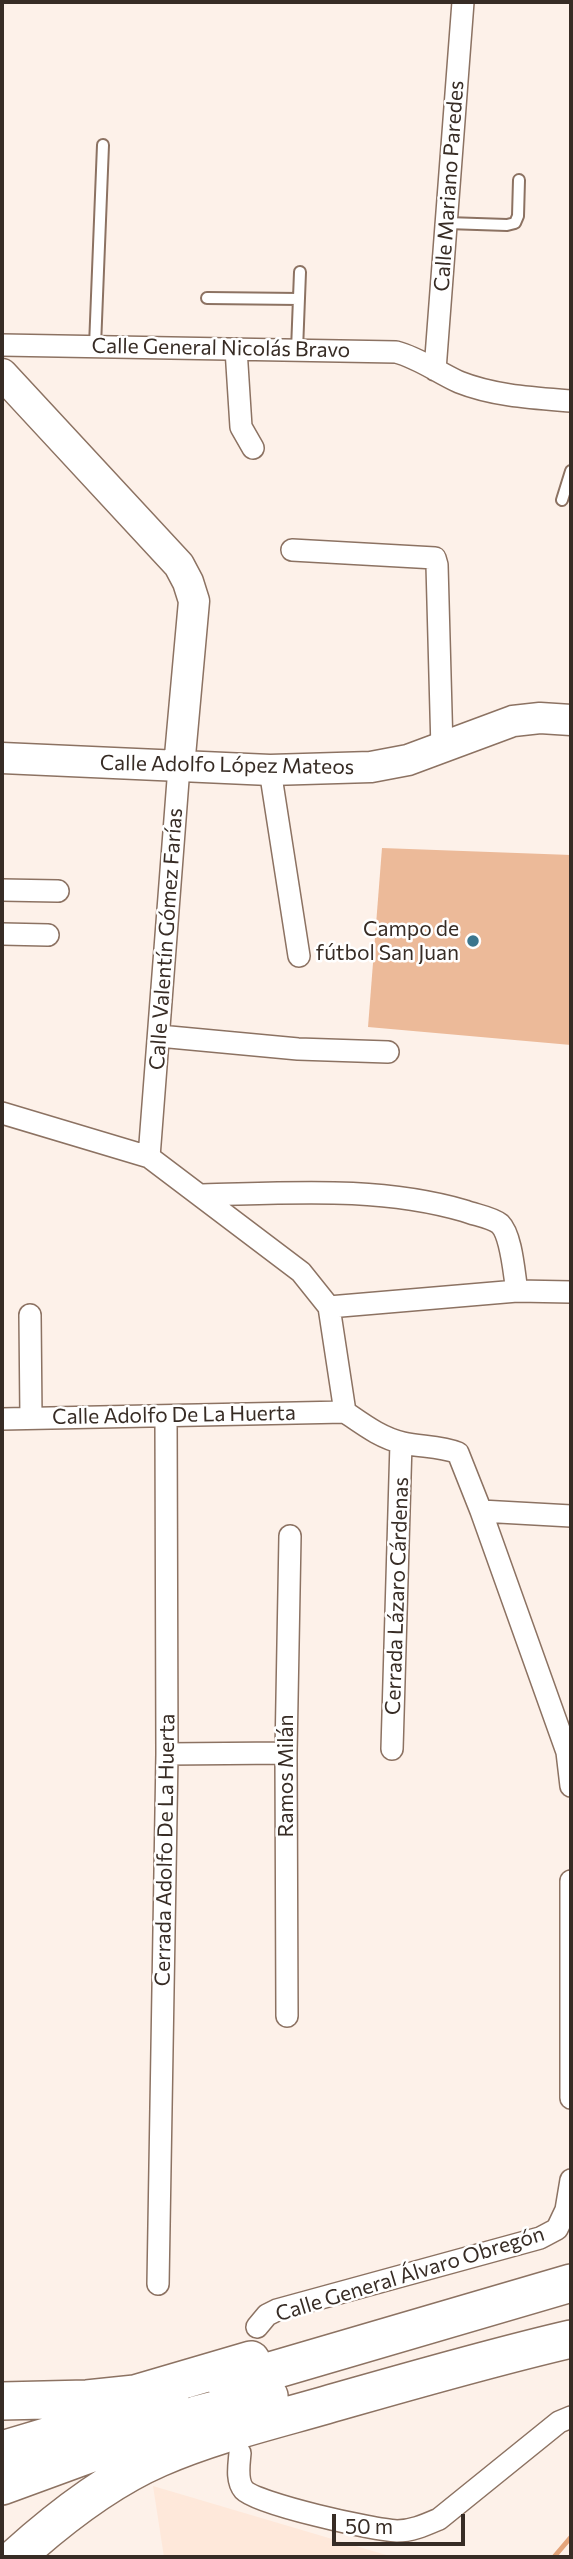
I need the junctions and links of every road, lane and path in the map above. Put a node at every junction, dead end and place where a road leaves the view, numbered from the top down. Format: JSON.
{"nodes":[{"id":1,"x":463,"y":2,"type":"edge"},
{"id":2,"x":103,"y":145,"type":"dead end"},
{"id":3,"x":519,"y":180,"type":"dead end"},
{"id":4,"x":447,"y":223,"type":"junction"},
{"id":5,"x":300,"y":272,"type":"dead end"},
{"id":6,"x":207,"y":298,"type":"dead end"},
{"id":7,"x":299,"y":299,"type":"junction"},
{"id":8,"x":2,"y":345,"type":"edge"},
{"id":9,"x":95,"y":346,"type":"junction"},
{"id":10,"x":236,"y":349,"type":"junction"},
{"id":11,"x":297,"y":350,"type":"junction"},
{"id":12,"x":435,"y":370,"type":"junction"},
{"id":13,"x":2,"y":374,"type":"edge"},
{"id":14,"x":571,"y":401,"type":"edge"},
{"id":15,"x":253,"y":448,"type":"dead end"},
{"id":16,"x":571,"y":471,"type":"edge"},
{"id":17,"x":562,"y":500,"type":"dead end"},
{"id":18,"x":292,"y":550,"type":"dead end"},
{"id":19,"x":571,"y":720,"type":"edge"},
{"id":20,"x":442,"y":749,"type":"junction"},
{"id":21,"x":2,"y":758,"type":"edge"},
{"id":22,"x":179,"y":767,"type":"junction"},
{"id":23,"x":270,"y":770,"type":"junction"},
{"id":24,"x":2,"y":890,"type":"edge"},
{"id":25,"x":58,"y":891,"type":"dead end"},
{"id":26,"x":2,"y":934,"type":"edge"},
{"id":27,"x":48,"y":935,"type":"dead end"},
{"id":28,"x":299,"y":956,"type":"dead end"},
{"id":29,"x":159,"y":1036,"type":"junction"},
{"id":30,"x":388,"y":1052,"type":"dead end"},
{"id":31,"x":2,"y":1113,"type":"edge"},
{"id":32,"x":149,"y":1157,"type":"junction"},
{"id":33,"x":202,"y":1195,"type":"junction"},
{"id":34,"x":517,"y":1291,"type":"junction"},
{"id":35,"x":571,"y":1292,"type":"edge"},
{"id":36,"x":329,"y":1307,"type":"junction"},
{"id":37,"x":30,"y":1315,"type":"dead end"},
{"id":38,"x":345,"y":1412,"type":"junction"},
{"id":39,"x":166,"y":1416,"type":"junction"},
{"id":40,"x":31,"y":1418,"type":"junction"},
{"id":41,"x":2,"y":1419,"type":"edge"},
{"id":42,"x":401,"y":1443,"type":"junction"},
{"id":43,"x":481,"y":1511,"type":"junction"},
{"id":44,"x":571,"y":1516,"type":"edge"},
{"id":45,"x":290,"y":1536,"type":"dead end"},
{"id":46,"x":392,"y":1749,"type":"dead end"},
{"id":47,"x":286,"y":1753,"type":"junction"},
{"id":48,"x":167,"y":1754,"type":"junction"},
{"id":49,"x":571,"y":1786,"type":"edge"},
{"id":50,"x":571,"y":1881,"type":"edge"},
{"id":51,"x":287,"y":2016,"type":"dead end"},
{"id":52,"x":570,"y":2057,"type":"edge"},
{"id":53,"x":571,"y":2098,"type":"edge"},
{"id":54,"x":571,"y":2180,"type":"edge"},
{"id":55,"x":571,"y":2266,"type":"edge"},
{"id":56,"x":571,"y":2283,"type":"edge"},
{"id":57,"x":158,"y":2284,"type":"dead end"},
{"id":58,"x":571,"y":2317,"type":"edge"},
{"id":59,"x":257,"y":2327,"type":"dead end"},
{"id":60,"x":571,"y":2339,"type":"edge"},
{"id":61,"x":2,"y":2401,"type":"edge"},
{"id":62,"x":571,"y":2417,"type":"edge"},
{"id":63,"x":2,"y":2450,"type":"edge"},
{"id":64,"x":240,"y":2454,"type":"dead end"},
{"id":65,"x":2,"y":2486,"type":"edge"},
{"id":66,"x":16,"y":2557,"type":"edge"}],
"edges":[{"from":1,"to":4,"type":"street","name":"Calle Mariano Paredes"},
{"from":2,"to":9,"type":"lane"},
{"from":3,"to":4,"type":"lane"},
{"from":4,"to":12,"type":"street","name":"Calle Mariano Paredes"},
{"from":5,"to":7,"type":"lane"},
{"from":6,"to":7,"type":"lane"},
{"from":7,"to":11,"type":"lane"},
{"from":8,"to":9,"type":"street","name":"Calle General Nicolás Bravo"},
{"from":9,"to":10,"type":"street","name":"Calle General Nicolás Bravo"},
{"from":10,"to":11,"type":"street","name":"Calle General Nicolás Bravo"},
{"from":10,"to":15,"type":"street"},
{"from":11,"to":12,"type":"street","name":"Calle General Nicolás Bravo"},
{"from":12,"to":14,"type":"street","name":"Calle General Nicolás Bravo"},
{"from":13,"to":22,"type":"main road","name":"Calle Valentín Gómez Farías"},
{"from":16,"to":17,"type":"lane"},
{"from":18,"to":20,"type":"street"},
{"from":19,"to":20,"type":"main road","name":"Calle Adolfo López Mateos"},
{"from":20,"to":23,"type":"main road","name":"Calle Adolfo López Mateos"},
{"from":21,"to":22,"type":"main road","name":"Calle Adolfo López Mateos"},
{"from":22,"to":23,"type":"main road","name":"Calle Adolfo López Mateos"},
{"from":22,"to":29,"type":"street","name":"Calle Valentín Gómez Farías"},
{"from":23,"to":28,"type":"street"},
{"from":24,"to":25,"type":"street"},
{"from":26,"to":27,"type":"street"},
{"from":29,"to":30,"type":"street"},
{"from":29,"to":32,"type":"street","name":"Calle Valentín Gómez Farías"},
{"from":31,"to":32,"type":"street"},
{"from":32,"to":33,"type":"street"},
{"from":33,"to":34,"type":"street"},
{"from":33,"to":36,"type":"street"},
{"from":34,"to":35,"type":"street"},
{"from":34,"to":36,"type":"street"},
{"from":36,"to":38,"type":"street"},
{"from":37,"to":40,"type":"street"},
{"from":38,"to":39,"type":"street","name":"Calle Adolfo De La Huerta"},
{"from":38,"to":42,"type":"street"},
{"from":39,"to":40,"type":"street","name":"Calle Adolfo De La Huerta"},
{"from":39,"to":48,"type":"street","name":"Cerrada Adolfo De La Huerta"},
{"from":40,"to":41,"type":"street","name":"Calle Adolfo De La Huerta"},
{"from":42,"to":43,"type":"street"},
{"from":42,"to":46,"type":"street","name":"Cerrada Lázaro Cárdenas"},
{"from":43,"to":44,"type":"street"},
{"from":43,"to":49,"type":"street"},
{"from":45,"to":47,"type":"street","name":"Ramos Milán"},
{"from":47,"to":48,"type":"street"},
{"from":47,"to":51,"type":"street","name":"Ramos Milán"},
{"from":48,"to":57,"type":"street","name":"Cerrada Adolfo De La Huerta"},
{"from":50,"to":52,"type":"street"},
{"from":52,"to":53,"type":"street"},
{"from":54,"to":59,"type":"street","name":"Calle General Álvaro Obregón"},
{"from":55,"to":61,"type":"highway"},
{"from":56,"to":63,"type":"highway"},
{"from":58,"to":65,"type":"highway"},
{"from":60,"to":66,"type":"highway"},
{"from":62,"to":64,"type":"street"}]}
